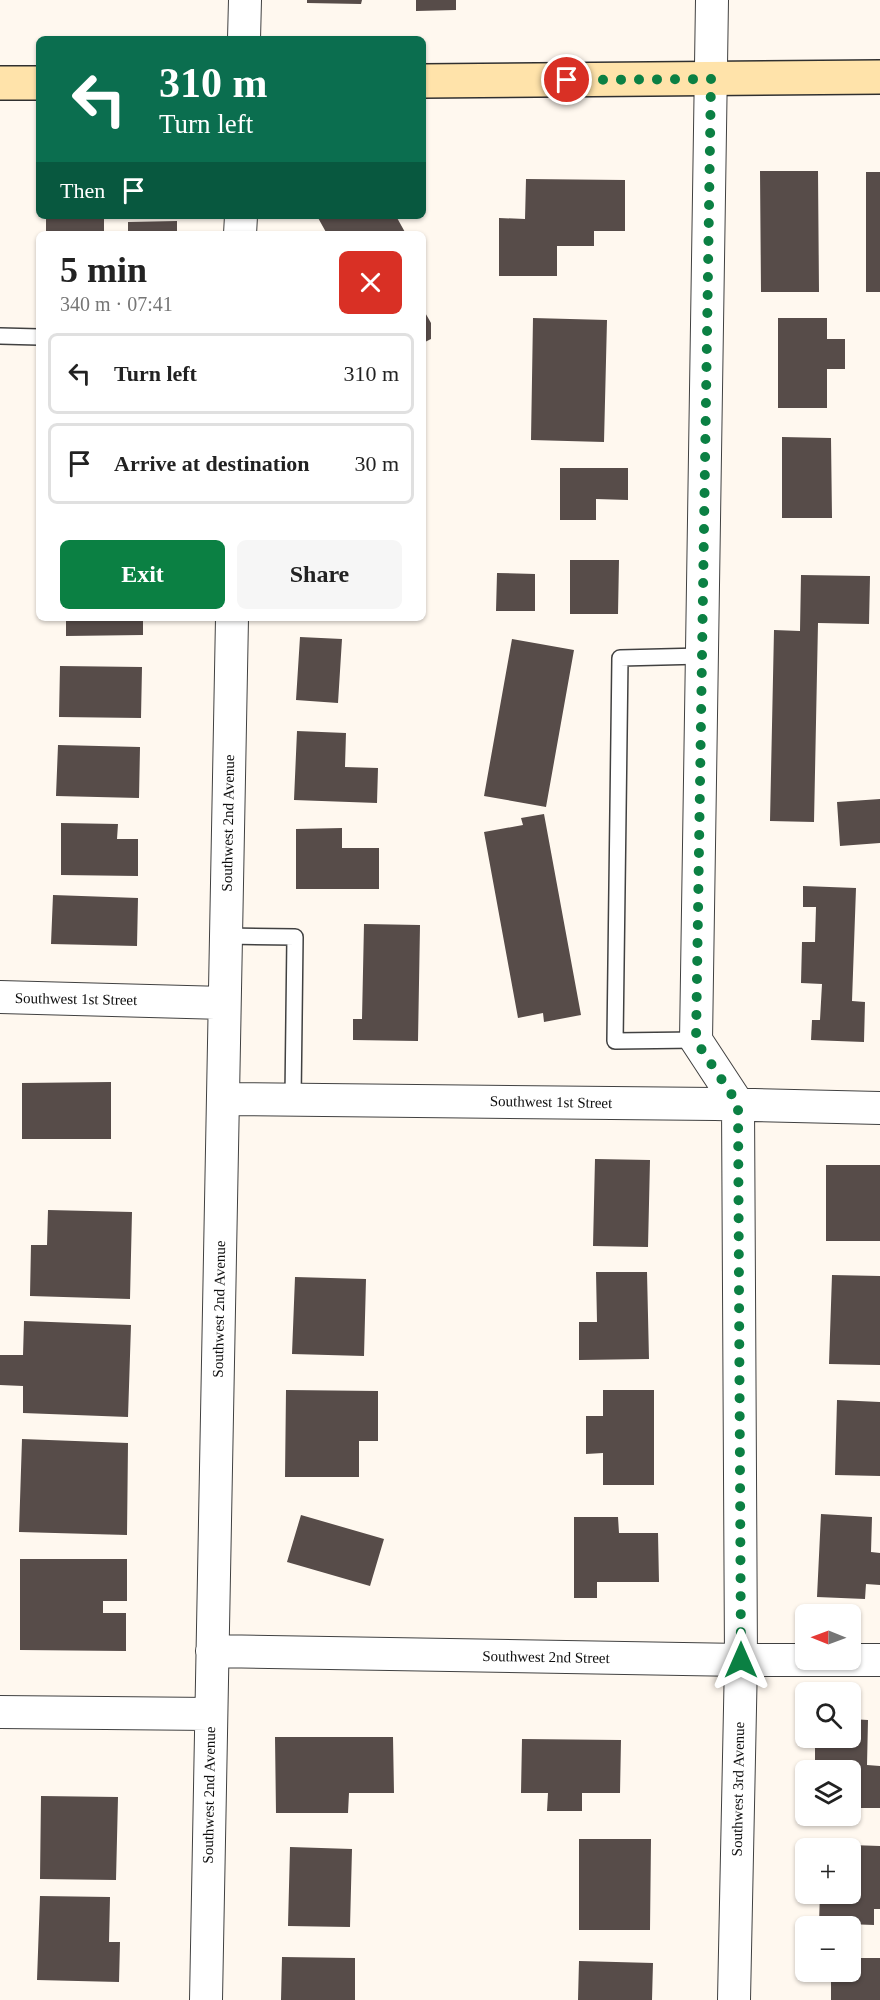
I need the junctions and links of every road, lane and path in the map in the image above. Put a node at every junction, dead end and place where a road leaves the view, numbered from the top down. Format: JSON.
{"nodes":[{"id":1,"x":245,"y":0,"type":"edge"},
{"id":2,"x":712,"y":0,"type":"edge"},
{"id":3,"x":244,"y":36,"type":"edge"},
{"id":4,"x":880,"y":78,"type":"edge"},
{"id":5,"x":711,"y":79,"type":"junction"},
{"id":6,"x":426,"y":81,"type":"edge"},
{"id":7,"x":0,"y":83,"type":"edge"},
{"id":8,"x":36,"y":83,"type":"edge"},
{"id":9,"x":0,"y":336,"type":"edge"},
{"id":10,"x":36,"y":337,"type":"edge"},
{"id":11,"x":232,"y":621,"type":"edge"},
{"id":12,"x":702,"y":656,"type":"junction"},
{"id":13,"x":226,"y":936,"type":"junction"},
{"id":14,"x":0,"y":997,"type":"edge"},
{"id":15,"x":224,"y":1003,"type":"junction"},
{"id":16,"x":696,"y":1041,"type":"junction"},
{"id":17,"x":223,"y":1099,"type":"junction"},
{"id":18,"x":293,"y":1099,"type":"junction"},
{"id":19,"x":738,"y":1104,"type":"junction"},
{"id":20,"x":880,"y":1108,"type":"edge"},
{"id":21,"x":212,"y":1651,"type":"junction"},
{"id":22,"x":741,"y":1660,"type":"junction"},
{"id":23,"x":880,"y":1660,"type":"edge"},
{"id":24,"x":0,"y":1712,"type":"edge"},
{"id":25,"x":211,"y":1714,"type":"junction"},
{"id":26,"x":206,"y":2000,"type":"edge"},
{"id":27,"x":734,"y":2000,"type":"edge"}],
"edges":[{"from":1,"to":3,"type":"street"},
{"from":2,"to":5,"type":"street"},
{"from":4,"to":5,"type":"street"},
{"from":5,"to":6,"type":"street"},
{"from":5,"to":12,"type":"street"},
{"from":7,"to":8,"type":"street"},
{"from":9,"to":10,"type":"lane"},
{"from":11,"to":13,"type":"street","name":"Southwest 2nd Avenue"},
{"from":12,"to":16,"type":"street"},
{"from":12,"to":16,"type":"lane"},
{"from":13,"to":15,"type":"street","name":"Southwest 2nd Avenue"},
{"from":13,"to":18,"type":"lane"},
{"from":14,"to":15,"type":"street","name":"Southwest 1st Street"},
{"from":15,"to":17,"type":"street","name":"Southwest 2nd Avenue"},
{"from":16,"to":19,"type":"street"},
{"from":17,"to":18,"type":"street","name":"Southwest 1st Street"},
{"from":17,"to":21,"type":"street","name":"Southwest 2nd Avenue"},
{"from":18,"to":19,"type":"street","name":"Southwest 1st Street"},
{"from":19,"to":20,"type":"street","name":"Southwest 1st Street"},
{"from":19,"to":22,"type":"street","name":"Southwest 3rd Avenue"},
{"from":21,"to":22,"type":"street","name":"Southwest 2nd Street"},
{"from":21,"to":25,"type":"street","name":"Southwest 2nd Avenue"},
{"from":22,"to":23,"type":"street","name":"Southwest 2nd Street"},
{"from":22,"to":27,"type":"street","name":"Southwest 3rd Avenue"},
{"from":24,"to":25,"type":"street"},
{"from":25,"to":26,"type":"street","name":"Southwest 2nd Avenue"}]}
